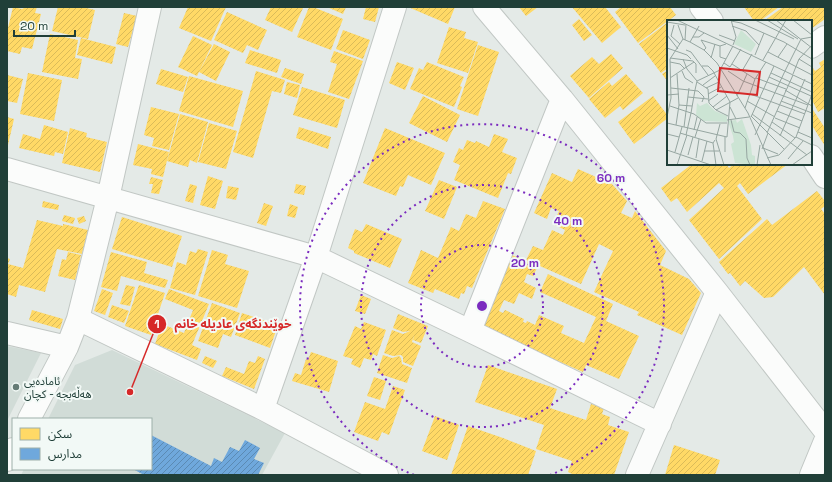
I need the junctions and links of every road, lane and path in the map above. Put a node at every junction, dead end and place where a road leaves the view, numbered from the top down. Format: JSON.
{"nodes":[{"id":1,"x":395,"y":7,"type":"edge"},
{"id":2,"x":484,"y":7,"type":"edge"},
{"id":3,"x":701,"y":7,"type":"edge"},
{"id":4,"x":146,"y":8,"type":"edge"},
{"id":5,"x":711,"y":20,"type":"edge"},
{"id":6,"x":825,"y":37,"type":"edge"},
{"id":7,"x":812,"y":46,"type":"edge"},
{"id":8,"x":562,"y":99,"type":"junction"},
{"id":9,"x":7,"y":169,"type":"edge"},
{"id":10,"x":108,"y":198,"type":"junction"},
{"id":11,"x":316,"y":257,"type":"junction"},
{"id":12,"x":717,"y":292,"type":"junction"},
{"id":13,"x":78,"y":319,"type":"junction"},
{"id":14,"x":470,"y":331,"type":"junction"},
{"id":15,"x":7,"y":333,"type":"edge"},
{"id":16,"x":67,"y":347,"type":"junction"},
{"id":17,"x":263,"y":409,"type":"junction"},
{"id":18,"x":30,"y":418,"type":"edge"},
{"id":19,"x":660,"y":424,"type":"junction"},
{"id":20,"x":825,"y":431,"type":"edge"},
{"id":21,"x":825,"y":441,"type":"edge"},
{"id":22,"x":12,"y":451,"type":"edge"},
{"id":23,"x":7,"y":460,"type":"edge"},
{"id":24,"x":381,"y":474,"type":"edge"},
{"id":25,"x":637,"y":475,"type":"edge"},
{"id":26,"x":811,"y":475,"type":"edge"}],
"edges":[{"from":1,"to":11,"type":"street"},
{"from":2,"to":8,"type":"street"},
{"from":3,"to":5,"type":"street"},
{"from":4,"to":10,"type":"street"},
{"from":6,"to":7,"type":"street"},
{"from":8,"to":12,"type":"street"},
{"from":8,"to":14,"type":"street"},
{"from":9,"to":10,"type":"street"},
{"from":10,"to":11,"type":"street"},
{"from":10,"to":13,"type":"street"},
{"from":11,"to":14,"type":"street"},
{"from":11,"to":17,"type":"street"},
{"from":12,"to":19,"type":"street"},
{"from":12,"to":20,"type":"street"},
{"from":13,"to":16,"type":"street"},
{"from":13,"to":17,"type":"street"},
{"from":14,"to":19,"type":"street"},
{"from":15,"to":16,"type":"street"},
{"from":16,"to":18,"type":"street"},
{"from":17,"to":24,"type":"street"},
{"from":19,"to":25,"type":"street"},
{"from":21,"to":26,"type":"street"},
{"from":22,"to":23,"type":"street"}]}
